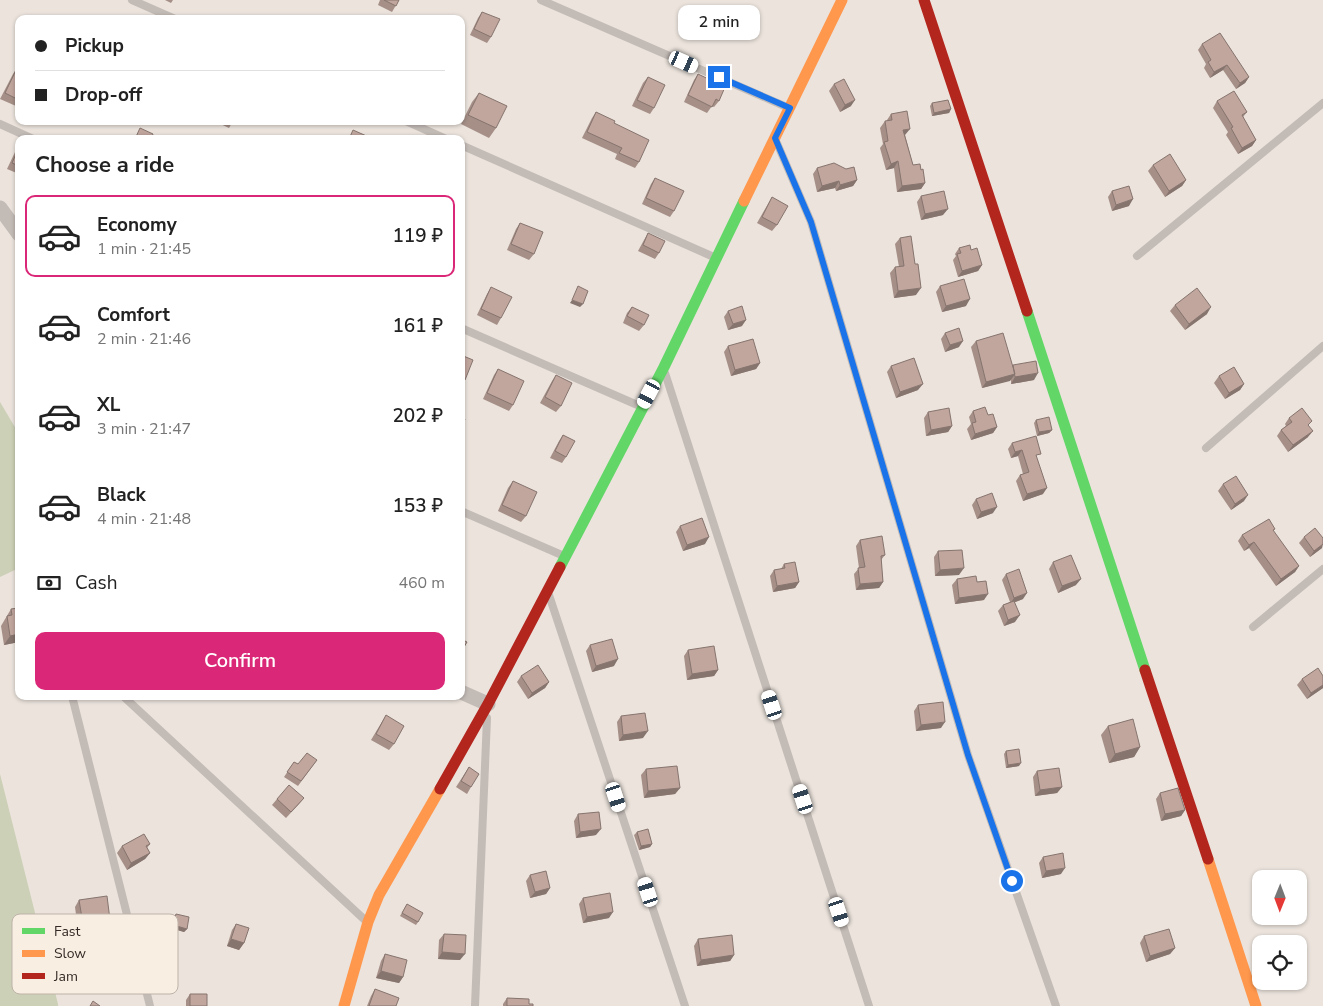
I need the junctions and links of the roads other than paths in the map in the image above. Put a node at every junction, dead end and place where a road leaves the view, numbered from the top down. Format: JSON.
{"nodes":[{"id":1,"x":132,"y":0,"type":"edge"},
{"id":2,"x":541,"y":0,"type":"edge"},
{"id":3,"x":842,"y":0,"type":"edge"},
{"id":4,"x":924,"y":0,"type":"edge"},
{"id":5,"x":166,"y":15,"type":"edge"},
{"id":6,"x":1323,"y":103,"type":"edge"},
{"id":7,"x":790,"y":108,"type":"junction"},
{"id":8,"x":0,"y":124,"type":"edge"},
{"id":9,"x":415,"y":125,"type":"edge"},
{"id":10,"x":24,"y":135,"type":"edge"},
{"id":11,"x":437,"y":135,"type":"edge"},
{"id":12,"x":775,"y":138,"type":"junction"},
{"id":13,"x":465,"y":148,"type":"edge"},
{"id":14,"x":0,"y":208,"type":"edge"},
{"id":15,"x":15,"y":229,"type":"edge"},
{"id":16,"x":1137,"y":256,"type":"dead end"},
{"id":17,"x":716,"y":258,"type":"junction"},
{"id":18,"x":465,"y":330,"type":"edge"},
{"id":19,"x":1323,"y":346,"type":"edge"},
{"id":20,"x":664,"y":367,"type":"junction"},
{"id":21,"x":642,"y":407,"type":"junction"},
{"id":22,"x":1206,"y":448,"type":"dead end"},
{"id":23,"x":465,"y":514,"type":"edge"},
{"id":24,"x":564,"y":556,"type":"junction"},
{"id":25,"x":1323,"y":569,"type":"edge"},
{"id":26,"x":547,"y":588,"type":"junction"},
{"id":27,"x":1253,"y":627,"type":"dead end"},
{"id":28,"x":465,"y":694,"type":"edge"},
{"id":29,"x":73,"y":700,"type":"edge"},
{"id":30,"x":128,"y":700,"type":"edge"},
{"id":31,"x":488,"y":704,"type":"junction"},
{"id":32,"x":127,"y":914,"type":"edge"},
{"id":33,"x":368,"y":922,"type":"junction"},
{"id":34,"x":344,"y":1006,"type":"edge"},
{"id":35,"x":475,"y":1006,"type":"edge"},
{"id":36,"x":685,"y":1006,"type":"edge"},
{"id":37,"x":870,"y":1006,"type":"edge"},
{"id":38,"x":1056,"y":1006,"type":"edge"},
{"id":39,"x":1256,"y":1006,"type":"edge"}],
"edges":[{"from":1,"to":5,"type":"lane"},
{"from":2,"to":7,"type":"lane"},
{"from":3,"to":7,"type":"street"},
{"from":4,"to":39,"type":"street"},
{"from":6,"to":16,"type":"lane"},
{"from":7,"to":12,"type":"street"},
{"from":8,"to":10,"type":"lane"},
{"from":9,"to":11,"type":"lane"},
{"from":12,"to":17,"type":"street"},
{"from":12,"to":38,"type":"lane"},
{"from":13,"to":17,"type":"lane"},
{"from":14,"to":15,"type":"street"},
{"from":17,"to":20,"type":"street"},
{"from":18,"to":21,"type":"lane"},
{"from":19,"to":22,"type":"lane"},
{"from":20,"to":21,"type":"street"},
{"from":20,"to":37,"type":"lane"},
{"from":21,"to":24,"type":"street"},
{"from":23,"to":24,"type":"lane"},
{"from":24,"to":26,"type":"street"},
{"from":25,"to":27,"type":"lane"},
{"from":26,"to":31,"type":"street"},
{"from":26,"to":36,"type":"lane"},
{"from":28,"to":31,"type":"street"},
{"from":29,"to":32,"type":"lane"},
{"from":30,"to":33,"type":"lane"},
{"from":31,"to":33,"type":"street"},
{"from":31,"to":35,"type":"lane"},
{"from":33,"to":34,"type":"street"}]}
